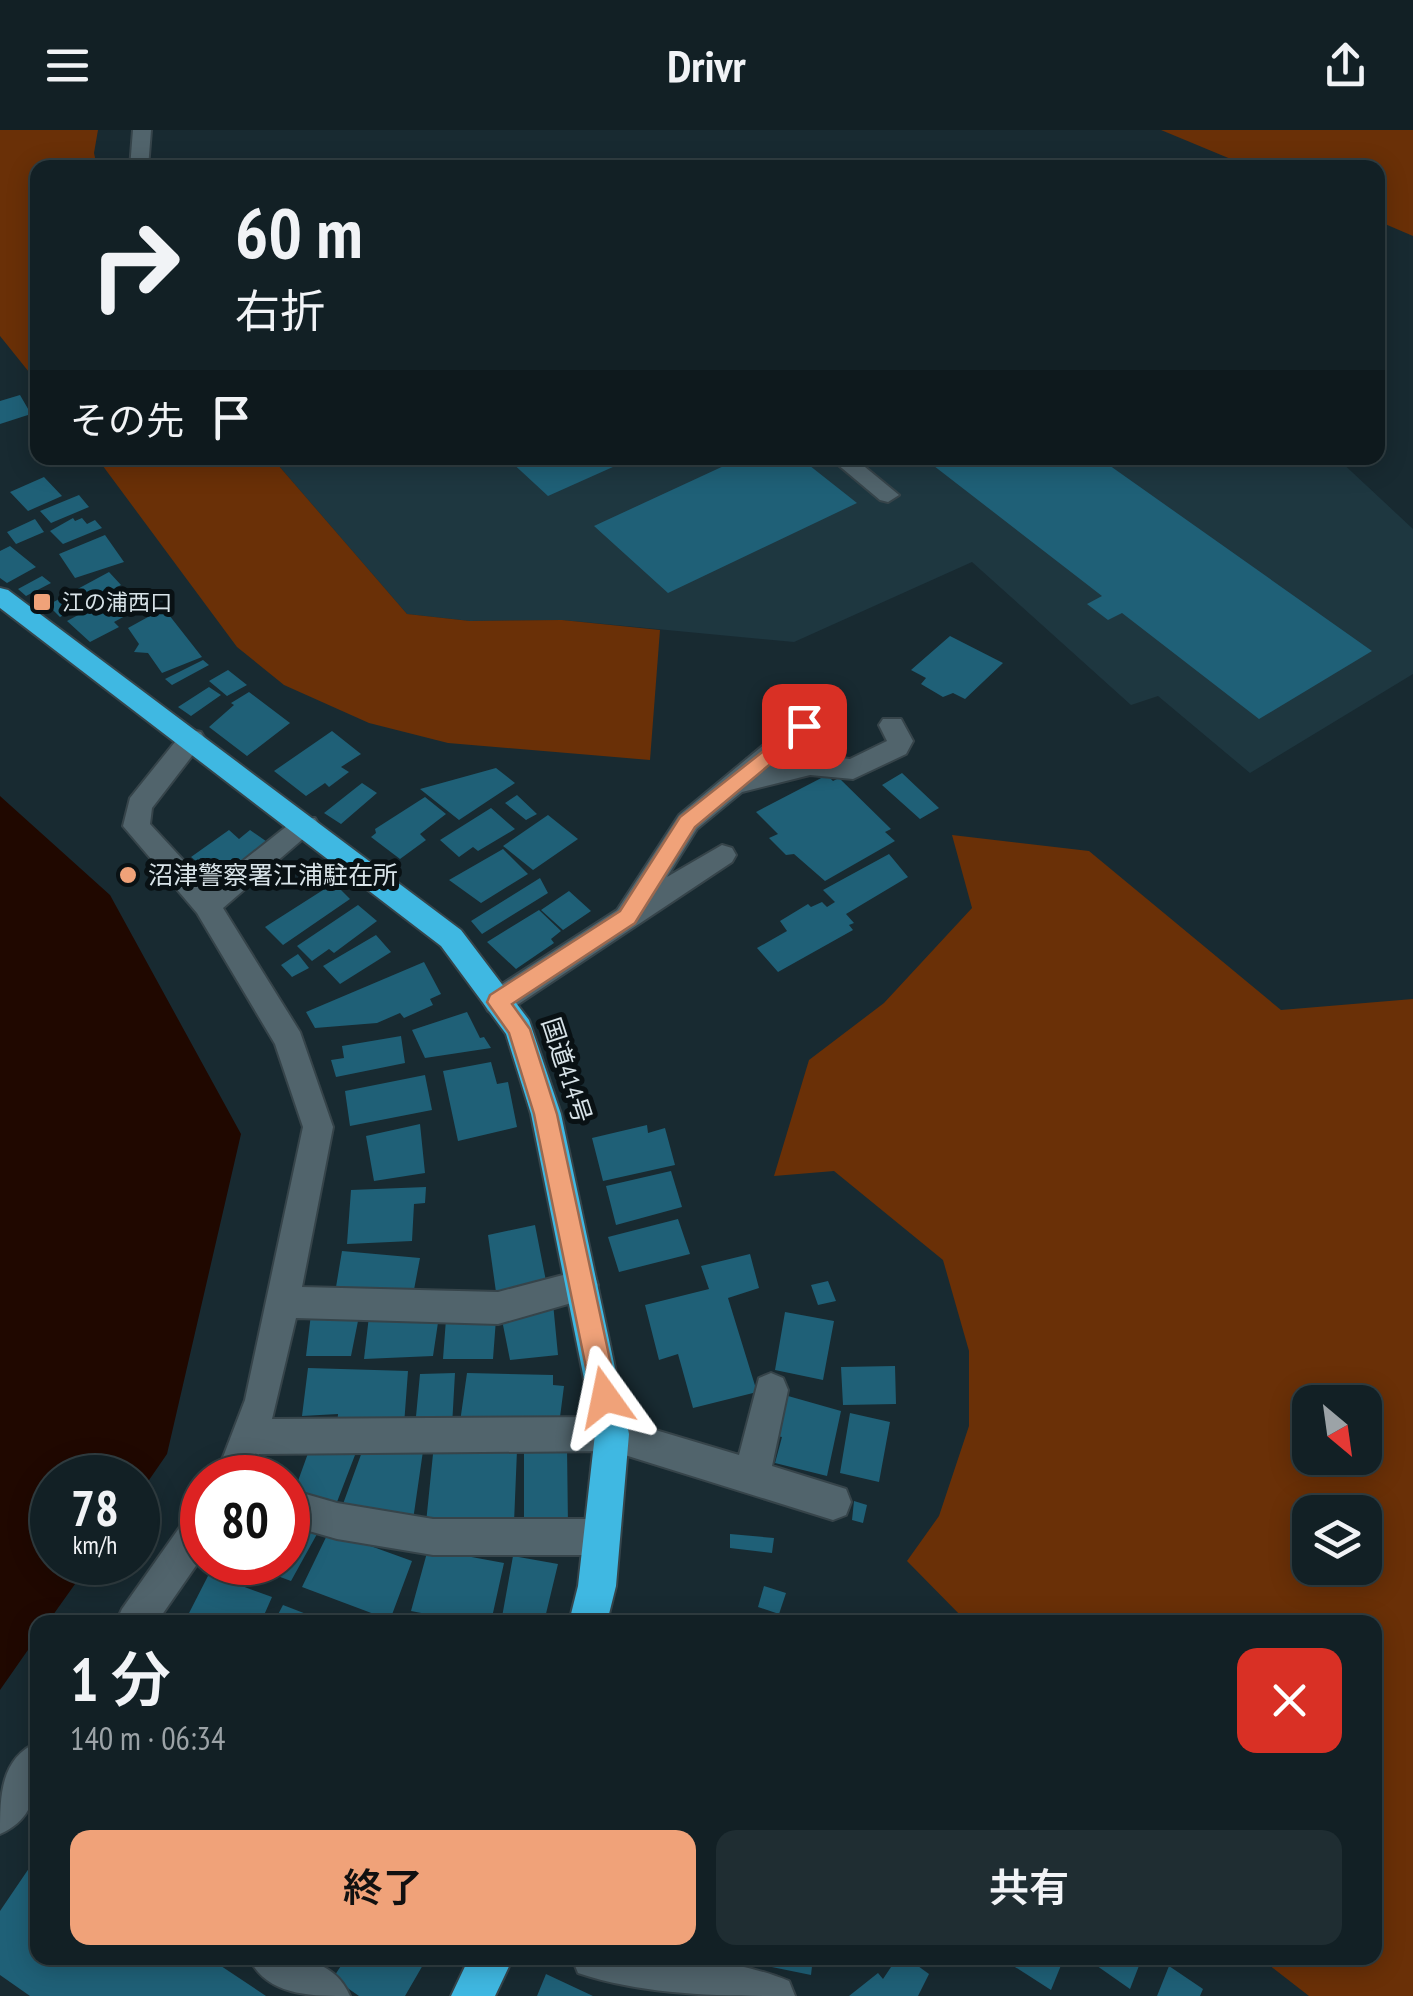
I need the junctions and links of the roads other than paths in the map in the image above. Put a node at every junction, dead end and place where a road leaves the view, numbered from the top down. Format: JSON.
{"nodes":[{"id":1,"x":142,"y":130,"type":"edge"},
{"id":2,"x":140,"y":160,"type":"edge"},
{"id":3,"x":850,"y":465,"type":"edge"},
{"id":4,"x":888,"y":494,"type":"dead end"},
{"id":5,"x":0,"y":596,"type":"edge"},
{"id":6,"x":827,"y":706,"type":"dead end"},
{"id":7,"x":892,"y":725,"type":"dead end"},
{"id":8,"x":192,"y":739,"type":"junction"},
{"id":9,"x":734,"y":784,"type":"junction"},
{"id":10,"x":306,"y":825,"type":"junction"},
{"id":11,"x":722,"y":855,"type":"dead end"},
{"id":12,"x":207,"y":905,"type":"junction"},
{"id":13,"x":627,"y":917,"type":"junction"},
{"id":14,"x":498,"y":1002,"type":"junction"},
{"id":15,"x":582,"y":1285,"type":"junction"},
{"id":16,"x":282,"y":1302,"type":"junction"},
{"id":17,"x":771,"y":1390,"type":"dead end"},
{"id":18,"x":612,"y":1434,"type":"junction"},
{"id":19,"x":248,"y":1436,"type":"junction"},
{"id":20,"x":241,"y":1455,"type":"edge"},
{"id":21,"x":752,"y":1477,"type":"junction"},
{"id":22,"x":833,"y":1502,"type":"dead end"},
{"id":23,"x":310,"y":1513,"type":"edge"},
{"id":24,"x":602,"y":1538,"type":"junction"},
{"id":25,"x":180,"y":1566,"type":"edge"},
{"id":26,"x":152,"y":1615,"type":"edge"},
{"id":27,"x":589,"y":1615,"type":"edge"},
{"id":28,"x":281,"y":1965,"type":"edge"},
{"id":29,"x":488,"y":1965,"type":"edge"},
{"id":30,"x":626,"y":1965,"type":"edge"},
{"id":31,"x":328,"y":1996,"type":"edge"},
{"id":32,"x":472,"y":1996,"type":"edge"},
{"id":33,"x":774,"y":1996,"type":"edge"}],
"edges":[{"from":1,"to":2,"type":"street"},
{"from":3,"to":4,"type":"street"},
{"from":5,"to":8,"type":"highway","name":"国道414号"},
{"from":6,"to":9,"type":"street"},
{"from":7,"to":9,"type":"street"},
{"from":8,"to":10,"type":"highway","name":"国道414号"},
{"from":8,"to":12,"type":"street"},
{"from":9,"to":13,"type":"street"},
{"from":10,"to":12,"type":"street"},
{"from":10,"to":14,"type":"highway","name":"国道414号"},
{"from":11,"to":13,"type":"street"},
{"from":12,"to":16,"type":"street"},
{"from":13,"to":14,"type":"street"},
{"from":14,"to":15,"type":"highway","name":"国道414号"},
{"from":15,"to":16,"type":"street"},
{"from":15,"to":18,"type":"highway","name":"国道414号"},
{"from":16,"to":19,"type":"street"},
{"from":17,"to":21,"type":"street"},
{"from":18,"to":19,"type":"street"},
{"from":18,"to":21,"type":"street"},
{"from":18,"to":24,"type":"highway","name":"国道414号"},
{"from":19,"to":20,"type":"street"},
{"from":21,"to":22,"type":"street"},
{"from":23,"to":24,"type":"street"},
{"from":24,"to":27,"type":"highway","name":"国道414号"},
{"from":25,"to":26,"type":"street"},
{"from":28,"to":31,"type":"street"},
{"from":29,"to":32,"type":"highway"},
{"from":30,"to":33,"type":"street"}]}
